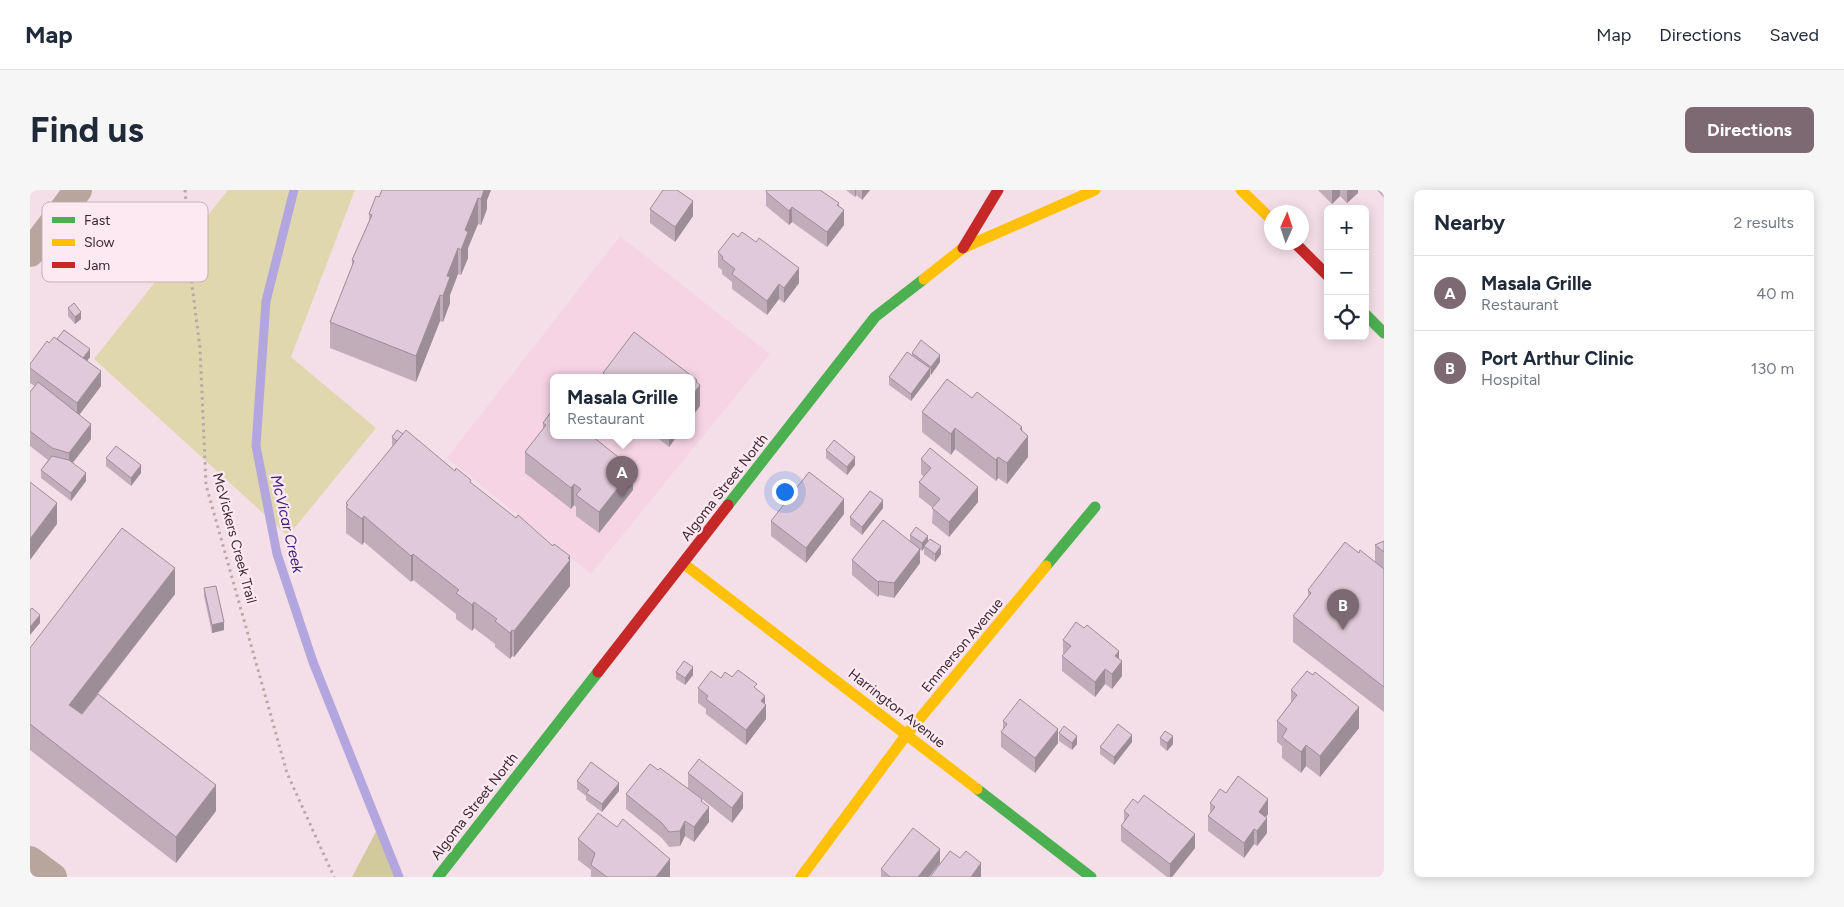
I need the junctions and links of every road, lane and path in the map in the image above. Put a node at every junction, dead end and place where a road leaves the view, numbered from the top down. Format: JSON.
{"nodes":[{"id":1,"x":78,"y":190,"type":"edge"},
{"id":2,"x":998,"y":190,"type":"edge"},
{"id":3,"x":1095,"y":190,"type":"edge"},
{"id":4,"x":1242,"y":190,"type":"edge"},
{"id":5,"x":69,"y":202,"type":"edge"},
{"id":6,"x":1264,"y":212,"type":"edge"},
{"id":7,"x":42,"y":237,"type":"edge"},
{"id":8,"x":963,"y":248,"type":"junction"},
{"id":9,"x":1302,"y":250,"type":"edge"},
{"id":10,"x":30,"y":253,"type":"edge"},
{"id":11,"x":1324,"y":272,"type":"edge"},
{"id":12,"x":192,"y":282,"type":"edge"},
{"id":13,"x":1369,"y":318,"type":"edge"},
{"id":14,"x":1384,"y":332,"type":"edge"},
{"id":15,"x":1095,"y":507,"type":"dead end"},
{"id":16,"x":684,"y":564,"type":"junction"},
{"id":17,"x":907,"y":734,"type":"junction"},
{"id":18,"x":30,"y":860,"type":"edge"},
{"id":19,"x":441,"y":873,"type":"edge"},
{"id":20,"x":53,"y":877,"type":"edge"},
{"id":21,"x":334,"y":877,"type":"edge"},
{"id":22,"x":801,"y":877,"type":"edge"},
{"id":23,"x":1091,"y":877,"type":"edge"}],
"edges":[{"from":1,"to":5,"type":"street"},
{"from":2,"to":8,"type":"street"},
{"from":3,"to":8,"type":"street","name":"Algoma Street North"},
{"from":4,"to":6,"type":"street"},
{"from":7,"to":10,"type":"street"},
{"from":8,"to":16,"type":"street","name":"Algoma Street North"},
{"from":9,"to":11,"type":"street"},
{"from":12,"to":21,"type":"path","name":"McVickers Creek Trail"},
{"from":13,"to":14,"type":"street"},
{"from":15,"to":17,"type":"street","name":"Emmerson Avenue"},
{"from":16,"to":17,"type":"street","name":"Harrington Avenue"},
{"from":16,"to":19,"type":"street","name":"Algoma Street North"},
{"from":17,"to":22,"type":"street","name":"Emmerson Avenue"},
{"from":17,"to":23,"type":"street","name":"Harrington Avenue"},
{"from":18,"to":20,"type":"street"}]}
